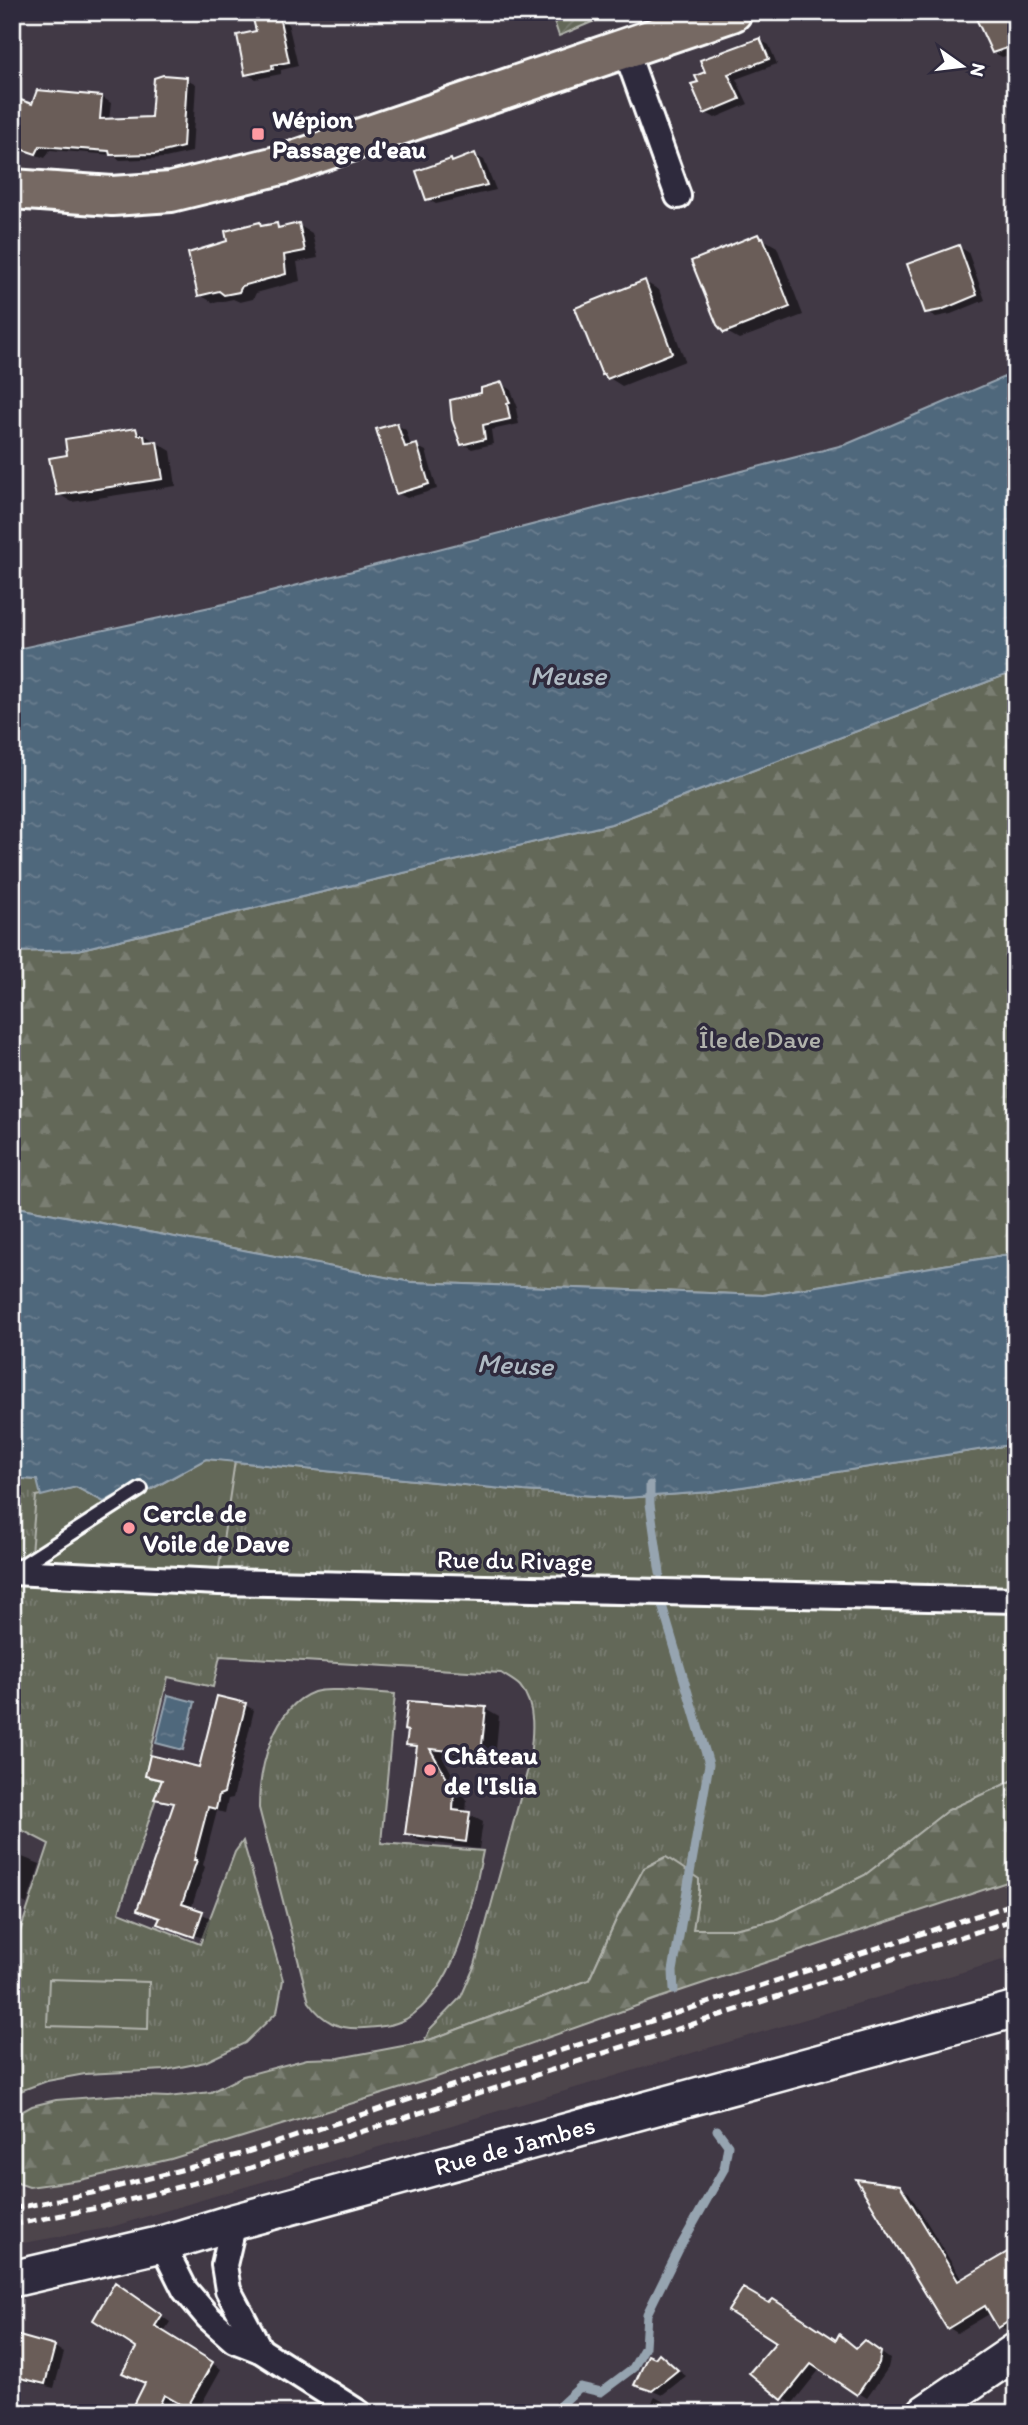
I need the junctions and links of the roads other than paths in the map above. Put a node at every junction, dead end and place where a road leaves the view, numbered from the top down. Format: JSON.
{"nodes":[{"id":1,"x":732,"y":12,"type":"edge"},
{"id":2,"x":625,"y":48,"type":"junction"},
{"id":3,"x":12,"y":189,"type":"edge"},
{"id":4,"x":678,"y":196,"type":"dead end"},
{"id":5,"x":141,"y":1489,"type":"dead end"},
{"id":6,"x":12,"y":1572,"type":"edge"},
{"id":7,"x":1016,"y":1600,"type":"edge"},
{"id":8,"x":1016,"y":2009,"type":"edge"},
{"id":9,"x":234,"y":2222,"type":"junction"},
{"id":10,"x":162,"y":2244,"type":"junction"},
{"id":11,"x":12,"y":2279,"type":"edge"},
{"id":12,"x":260,"y":2350,"type":"junction"},
{"id":13,"x":1016,"y":2351,"type":"edge"},
{"id":14,"x":359,"y":2413,"type":"edge"},
{"id":15,"x":925,"y":2413,"type":"edge"}],
"edges":[{"from":1,"to":2,"type":"main road"},
{"from":2,"to":3,"type":"main road"},
{"from":2,"to":4,"type":"street"},
{"from":5,"to":6,"type":"lane"},
{"from":6,"to":7,"type":"street","name":"Rue du Rivage"},
{"from":8,"to":9,"type":"main road","name":"Rue de Jambes"},
{"from":9,"to":10,"type":"main road","name":"Rue de Jambes"},
{"from":9,"to":12,"type":"street"},
{"from":10,"to":11,"type":"main road","name":"Rue de Jambes"},
{"from":10,"to":12,"type":"street"},
{"from":12,"to":14,"type":"street"},
{"from":13,"to":15,"type":"main road"}]}
